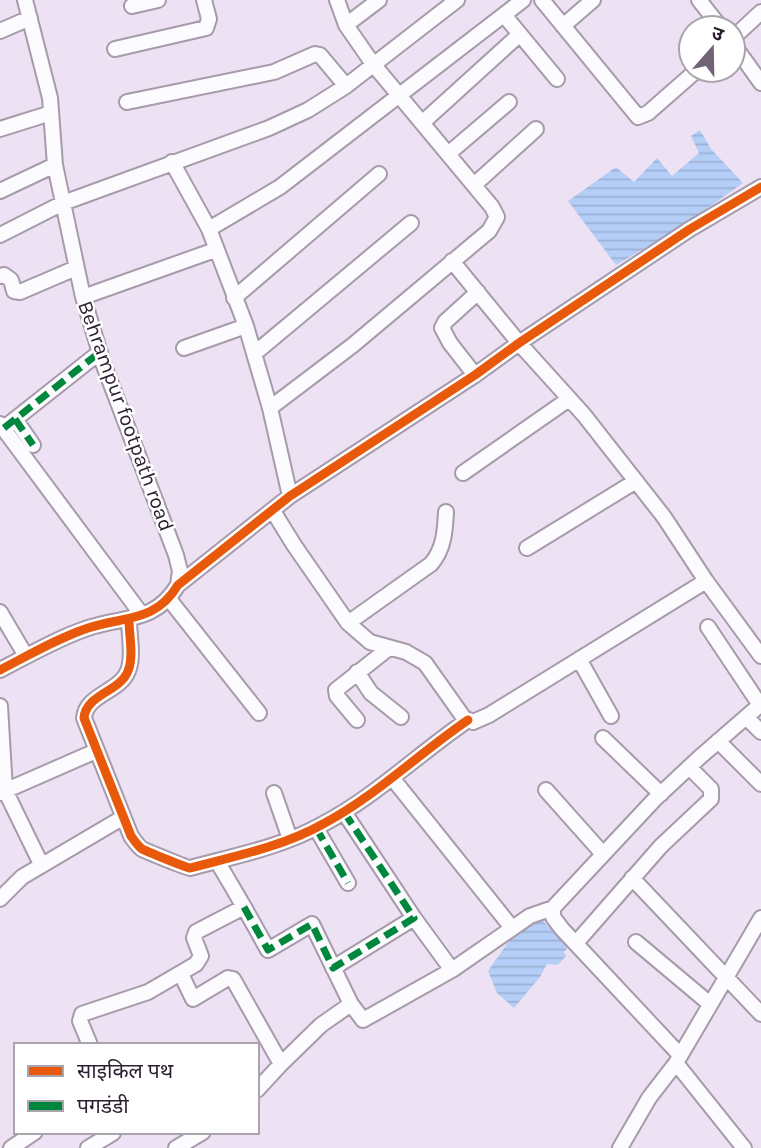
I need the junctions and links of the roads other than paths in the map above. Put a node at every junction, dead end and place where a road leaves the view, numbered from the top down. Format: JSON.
{"nodes":[{"id":1,"x":25,"y":0,"type":"edge"},
{"id":2,"x":158,"y":0,"type":"edge"},
{"id":3,"x":204,"y":0,"type":"edge"},
{"id":4,"x":337,"y":0,"type":"edge"},
{"id":5,"x":379,"y":0,"type":"edge"},
{"id":6,"x":457,"y":0,"type":"edge"},
{"id":7,"x":523,"y":0,"type":"edge"},
{"id":8,"x":542,"y":0,"type":"edge"},
{"id":9,"x":593,"y":0,"type":"edge"},
{"id":10,"x":132,"y":6,"type":"dead end"},
{"id":11,"x":761,"y":12,"type":"edge"},
{"id":12,"x":504,"y":15,"type":"junction"},
{"id":13,"x":30,"y":18,"type":"junction"},
{"id":14,"x":346,"y":25,"type":"junction"},
{"id":15,"x":747,"y":25,"type":"edge"},
{"id":16,"x":563,"y":26,"type":"junction"},
{"id":17,"x":0,"y":31,"type":"edge"},
{"id":18,"x":520,"y":34,"type":"junction"},
{"id":19,"x":114,"y":49,"type":"dead end"},
{"id":20,"x":373,"y":64,"type":"junction"},
{"id":21,"x":747,"y":64,"type":"edge"},
{"id":22,"x":557,"y":79,"type":"dead end"},
{"id":23,"x":761,"y":83,"type":"edge"},
{"id":24,"x":680,"y":84,"type":"edge"},
{"id":25,"x":346,"y":86,"type":"junction"},
{"id":26,"x":399,"y":94,"type":"junction"},
{"id":27,"x":127,"y":102,"type":"dead end"},
{"id":28,"x":509,"y":102,"type":"dead end"},
{"id":29,"x":51,"y":113,"type":"junction"},
{"id":30,"x":422,"y":123,"type":"junction"},
{"id":31,"x":0,"y":129,"type":"edge"},
{"id":32,"x":536,"y":129,"type":"dead end"},
{"id":33,"x":447,"y":154,"type":"junction"},
{"id":34,"x":172,"y":162,"type":"junction"},
{"id":35,"x":55,"y":165,"type":"junction"},
{"id":36,"x":379,"y":174,"type":"dead end"},
{"id":37,"x":474,"y":185,"type":"junction"},
{"id":38,"x":761,"y":187,"type":"edge"},
{"id":39,"x":0,"y":191,"type":"edge"},
{"id":40,"x":63,"y":203,"type":"junction"},
{"id":41,"x":411,"y":223,"type":"dead end"},
{"id":42,"x":209,"y":229,"type":"junction"},
{"id":43,"x":0,"y":235,"type":"edge"},
{"id":44,"x":215,"y":250,"type":"junction"},
{"id":45,"x":452,"y":261,"type":"junction"},
{"id":46,"x":76,"y":268,"type":"junction"},
{"id":47,"x":0,"y":276,"type":"edge"},
{"id":48,"x":478,"y":292,"type":"junction"},
{"id":49,"x":83,"y":297,"type":"junction"},
{"id":50,"x":234,"y":299,"type":"junction"},
{"id":51,"x":246,"y":326,"type":"junction"},
{"id":52,"x":519,"y":343,"type":"junction"},
{"id":53,"x":184,"y":348,"type":"dead end"},
{"id":54,"x":100,"y":352,"type":"junction"},
{"id":55,"x":255,"y":353,"type":"junction"},
{"id":56,"x":475,"y":375,"type":"junction"},
{"id":57,"x":569,"y":399,"type":"junction"},
{"id":58,"x":270,"y":408,"type":"junction"},
{"id":59,"x":6,"y":424,"type":"edge"},
{"id":60,"x":33,"y":445,"type":"dead end"},
{"id":61,"x":463,"y":473,"type":"dead end"},
{"id":62,"x":636,"y":481,"type":"junction"},
{"id":63,"x":290,"y":496,"type":"junction"},
{"id":64,"x":273,"y":511,"type":"junction"},
{"id":65,"x":446,"y":512,"type":"dead end"},
{"id":66,"x":527,"y":548,"type":"dead end"},
{"id":67,"x":706,"y":581,"type":"junction"},
{"id":68,"x":177,"y":585,"type":"junction"},
{"id":69,"x":169,"y":599,"type":"junction"},
{"id":70,"x":0,"y":612,"type":"edge"},
{"id":71,"x":136,"y":618,"type":"junction"},
{"id":72,"x":348,"y":623,"type":"junction"},
{"id":73,"x":708,"y":627,"type":"dead end"},
{"id":74,"x":389,"y":648,"type":"junction"},
{"id":75,"x":26,"y":656,"type":"junction"},
{"id":76,"x":761,"y":656,"type":"edge"},
{"id":77,"x":579,"y":659,"type":"junction"},
{"id":78,"x":0,"y":670,"type":"edge"},
{"id":79,"x":357,"y":672,"type":"junction"},
{"id":80,"x":760,"y":705,"type":"edge"},
{"id":81,"x":0,"y":706,"type":"edge"},
{"id":82,"x":259,"y":713,"type":"dead end"},
{"id":83,"x":611,"y":716,"type":"dead end"},
{"id":84,"x":401,"y":717,"type":"dead end"},
{"id":85,"x":746,"y":717,"type":"junction"},
{"id":86,"x":357,"y":720,"type":"dead end"},
{"id":87,"x":468,"y":720,"type":"junction"},
{"id":88,"x":761,"y":732,"type":"edge"},
{"id":89,"x":603,"y":738,"type":"dead end"},
{"id":90,"x":718,"y":741,"type":"junction"},
{"id":91,"x":96,"y":751,"type":"junction"},
{"id":92,"x":689,"y":767,"type":"junction"},
{"id":93,"x":393,"y":779,"type":"junction"},
{"id":94,"x":761,"y":785,"type":"edge"},
{"id":95,"x":547,"y":790,"type":"dead end"},
{"id":96,"x":3,"y":791,"type":"edge"},
{"id":97,"x":274,"y":793,"type":"dead end"},
{"id":98,"x":661,"y":794,"type":"junction"},
{"id":99,"x":344,"y":812,"type":"junction"},
{"id":100,"x":122,"y":818,"type":"junction"},
{"id":101,"x":316,"y":828,"type":"junction"},
{"id":102,"x":290,"y":839,"type":"junction"},
{"id":103,"x":603,"y":854,"type":"junction"},
{"id":104,"x":217,"y":861,"type":"junction"},
{"id":105,"x":41,"y":864,"type":"junction"},
{"id":106,"x":632,"y":878,"type":"junction"},
{"id":107,"x":348,"y":883,"type":"dead end"},
{"id":108,"x":0,"y":899,"type":"edge"},
{"id":109,"x":244,"y":907,"type":"junction"},
{"id":110,"x":553,"y":908,"type":"junction"},
{"id":111,"x":414,"y":918,"type":"junction"},
{"id":112,"x":761,"y":918,"type":"edge"},
{"id":113,"x":512,"y":928,"type":"junction"},
{"id":114,"x":636,"y":942,"type":"dead end"},
{"id":115,"x":576,"y":943,"type":"junction"},
{"id":116,"x":333,"y":968,"type":"junction"},
{"id":117,"x":452,"y":970,"type":"junction"},
{"id":118,"x":181,"y":974,"type":"junction"},
{"id":119,"x":726,"y":977,"type":"junction"},
{"id":120,"x":351,"y":1004,"type":"junction"},
{"id":121,"x":710,"y":1004,"type":"junction"},
{"id":122,"x":761,"y":1014,"type":"edge"},
{"id":123,"x":89,"y":1043,"type":"edge"},
{"id":124,"x":678,"y":1059,"type":"junction"},
{"id":125,"x":281,"y":1064,"type":"junction"},
{"id":126,"x":259,"y":1088,"type":"edge"},
{"id":127,"x":32,"y":1134,"type":"edge"},
{"id":128,"x":111,"y":1134,"type":"edge"},
{"id":129,"x":200,"y":1134,"type":"edge"},
{"id":130,"x":11,"y":1148,"type":"edge"},
{"id":131,"x":88,"y":1148,"type":"edge"},
{"id":132,"x":176,"y":1148,"type":"edge"},
{"id":133,"x":620,"y":1148,"type":"edge"},
{"id":134,"x":744,"y":1148,"type":"edge"}],
"edges":[{"from":1,"to":13,"type":"street","name":"Behrampur footpath road"},
{"from":2,"to":10,"type":"street"},
{"from":3,"to":19,"type":"street"},
{"from":4,"to":14,"type":"street"},
{"from":5,"to":14,"type":"street"},
{"from":6,"to":20,"type":"street"},
{"from":7,"to":12,"type":"street"},
{"from":8,"to":16,"type":"street"},
{"from":9,"to":16,"type":"street"},
{"from":11,"to":15,"type":"street"},
{"from":12,"to":18,"type":"street"},
{"from":12,"to":26,"type":"street"},
{"from":13,"to":17,"type":"street"},
{"from":13,"to":29,"type":"street","name":"Behrampur footpath road"},
{"from":14,"to":20,"type":"street"},
{"from":16,"to":24,"type":"street"},
{"from":18,"to":22,"type":"street"},
{"from":18,"to":30,"type":"street"},
{"from":20,"to":25,"type":"street"},
{"from":20,"to":26,"type":"street"},
{"from":21,"to":23,"type":"street"},
{"from":25,"to":27,"type":"street"},
{"from":25,"to":34,"type":"street"},
{"from":26,"to":30,"type":"street"},
{"from":26,"to":42,"type":"street"},
{"from":28,"to":33,"type":"street"},
{"from":29,"to":31,"type":"street"},
{"from":29,"to":35,"type":"street","name":"Behrampur footpath road"},
{"from":30,"to":33,"type":"street"},
{"from":32,"to":37,"type":"street"},
{"from":33,"to":37,"type":"street"},
{"from":34,"to":40,"type":"street"},
{"from":34,"to":42,"type":"street"},
{"from":35,"to":39,"type":"street"},
{"from":35,"to":40,"type":"street","name":"Behrampur footpath road"},
{"from":36,"to":50,"type":"street"},
{"from":37,"to":45,"type":"street"},
{"from":38,"to":52,"type":"street"},
{"from":40,"to":43,"type":"street"},
{"from":40,"to":46,"type":"street","name":"Behrampur footpath road"},
{"from":41,"to":55,"type":"street"},
{"from":42,"to":44,"type":"street"},
{"from":44,"to":49,"type":"street"},
{"from":44,"to":50,"type":"street"},
{"from":45,"to":48,"type":"street"},
{"from":45,"to":58,"type":"street"},
{"from":46,"to":47,"type":"street"},
{"from":46,"to":49,"type":"street","name":"Behrampur footpath road"},
{"from":48,"to":52,"type":"street"},
{"from":48,"to":56,"type":"street"},
{"from":49,"to":54,"type":"street","name":"Behrampur footpath road"},
{"from":50,"to":51,"type":"street"},
{"from":51,"to":53,"type":"street"},
{"from":51,"to":55,"type":"street"},
{"from":52,"to":56,"type":"street"},
{"from":52,"to":57,"type":"street"},
{"from":54,"to":59,"type":"street"},
{"from":54,"to":68,"type":"street","name":"Behrampur footpath road"},
{"from":55,"to":58,"type":"street"},
{"from":56,"to":63,"type":"street"},
{"from":57,"to":61,"type":"street"},
{"from":57,"to":62,"type":"street"},
{"from":58,"to":63,"type":"street"},
{"from":59,"to":60,"type":"street"},
{"from":59,"to":71,"type":"street"},
{"from":62,"to":66,"type":"street"},
{"from":62,"to":67,"type":"street"},
{"from":63,"to":64,"type":"street"},
{"from":64,"to":68,"type":"street"},
{"from":64,"to":72,"type":"street"},
{"from":65,"to":72,"type":"street"},
{"from":67,"to":76,"type":"street"},
{"from":67,"to":77,"type":"street"},
{"from":68,"to":69,"type":"street"},
{"from":69,"to":71,"type":"street"},
{"from":69,"to":82,"type":"street"},
{"from":70,"to":75,"type":"street"},
{"from":71,"to":75,"type":"street"},
{"from":71,"to":91,"type":"street"},
{"from":72,"to":74,"type":"street"},
{"from":73,"to":80,"type":"street"},
{"from":74,"to":79,"type":"street"},
{"from":74,"to":87,"type":"street"},
{"from":75,"to":78,"type":"street"},
{"from":77,"to":83,"type":"street"},
{"from":77,"to":87,"type":"street"},
{"from":79,"to":84,"type":"street"},
{"from":79,"to":86,"type":"street"},
{"from":80,"to":85,"type":"street"},
{"from":81,"to":96,"type":"street"},
{"from":85,"to":88,"type":"street"},
{"from":85,"to":90,"type":"street"},
{"from":87,"to":93,"type":"street"},
{"from":89,"to":98,"type":"street"},
{"from":90,"to":92,"type":"street"},
{"from":90,"to":94,"type":"street"},
{"from":91,"to":96,"type":"street"},
{"from":91,"to":100,"type":"street"},
{"from":92,"to":98,"type":"street"},
{"from":92,"to":106,"type":"street"},
{"from":93,"to":99,"type":"street"},
{"from":93,"to":113,"type":"street"},
{"from":95,"to":103,"type":"street"},
{"from":96,"to":105,"type":"street"},
{"from":97,"to":102,"type":"street"},
{"from":98,"to":103,"type":"street"},
{"from":99,"to":101,"type":"street"},
{"from":99,"to":111,"type":"street"},
{"from":100,"to":104,"type":"street"},
{"from":100,"to":105,"type":"street"},
{"from":101,"to":102,"type":"street"},
{"from":101,"to":107,"type":"street"},
{"from":102,"to":104,"type":"street"},
{"from":103,"to":110,"type":"street"},
{"from":104,"to":109,"type":"street"},
{"from":105,"to":108,"type":"street"},
{"from":106,"to":115,"type":"street"},
{"from":106,"to":119,"type":"street"},
{"from":109,"to":116,"type":"street"},
{"from":109,"to":118,"type":"street"},
{"from":110,"to":113,"type":"street"},
{"from":110,"to":115,"type":"street"},
{"from":111,"to":116,"type":"street"},
{"from":111,"to":117,"type":"street"},
{"from":112,"to":119,"type":"street"},
{"from":113,"to":117,"type":"street"},
{"from":114,"to":121,"type":"street"},
{"from":115,"to":124,"type":"street"},
{"from":116,"to":120,"type":"street"},
{"from":117,"to":120,"type":"street"},
{"from":118,"to":123,"type":"street"},
{"from":118,"to":125,"type":"street"},
{"from":119,"to":121,"type":"street"},
{"from":119,"to":122,"type":"street"},
{"from":120,"to":125,"type":"street"},
{"from":121,"to":124,"type":"street"},
{"from":124,"to":133,"type":"street"},
{"from":124,"to":134,"type":"street"},
{"from":125,"to":126,"type":"street"},
{"from":127,"to":130,"type":"street"},
{"from":128,"to":131,"type":"street"},
{"from":129,"to":132,"type":"street"}]}
